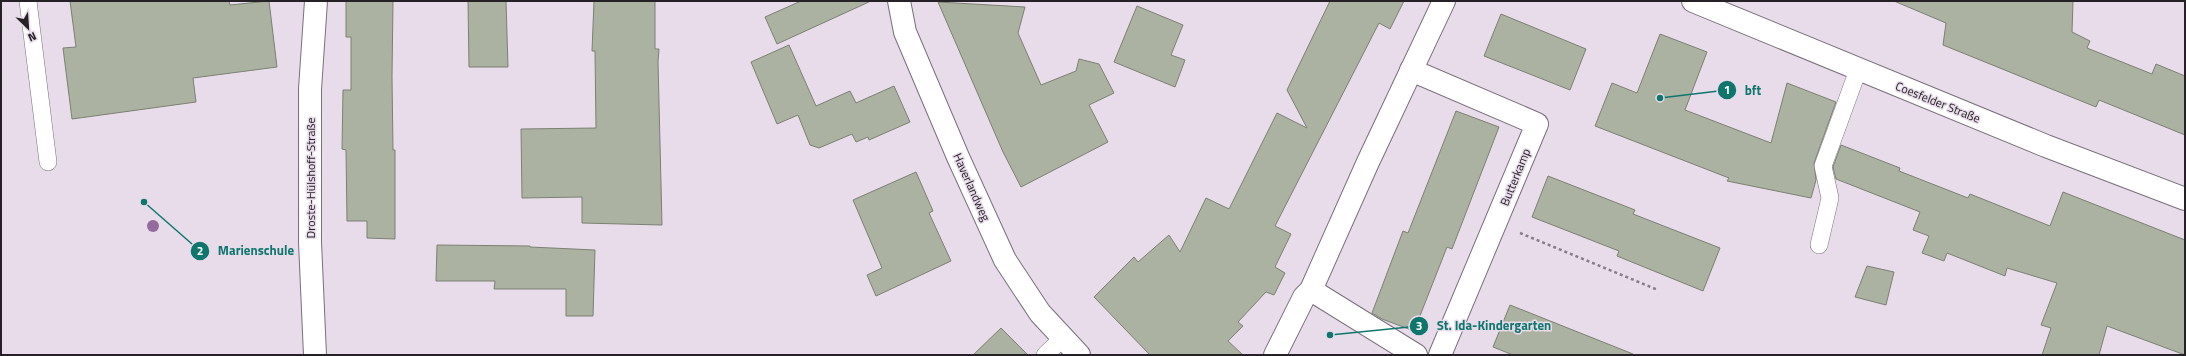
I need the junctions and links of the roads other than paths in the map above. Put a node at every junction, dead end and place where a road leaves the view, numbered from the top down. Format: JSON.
{"nodes":[{"id":1,"x":28,"y":1,"type":"edge"},
{"id":2,"x":316,"y":1,"type":"edge"},
{"id":3,"x":899,"y":1,"type":"edge"},
{"id":4,"x":1444,"y":1,"type":"edge"},
{"id":5,"x":1693,"y":1,"type":"edge"},
{"id":6,"x":1411,"y":70,"type":"junction"},
{"id":7,"x":1858,"y":70,"type":"junction"},
{"id":8,"x":48,"y":162,"type":"dead end"},
{"id":9,"x":2185,"y":199,"type":"edge"},
{"id":10,"x":1819,"y":245,"type":"dead end"},
{"id":11,"x":1311,"y":290,"type":"junction"},
{"id":12,"x":1063,"y":338,"type":"junction"},
{"id":13,"x":315,"y":355,"type":"edge"},
{"id":14,"x":1045,"y":355,"type":"edge"},
{"id":15,"x":1079,"y":355,"type":"edge"},
{"id":16,"x":1275,"y":355,"type":"edge"},
{"id":17,"x":1416,"y":355,"type":"edge"},
{"id":18,"x":1440,"y":355,"type":"edge"}],
"edges":[{"from":1,"to":8,"type":"lane"},
{"from":2,"to":13,"type":"street","name":"Droste-Hülshoff-Straße"},
{"from":3,"to":12,"type":"street","name":"Haverlandweg"},
{"from":4,"to":6,"type":"street"},
{"from":5,"to":7,"type":"street","name":"Coesfelder Straße"},
{"from":6,"to":11,"type":"street"},
{"from":6,"to":18,"type":"street","name":"Butterkamp"},
{"from":7,"to":9,"type":"street","name":"Coesfelder Straße"},
{"from":7,"to":10,"type":"lane"},
{"from":11,"to":16,"type":"street"},
{"from":11,"to":17,"type":"street"},
{"from":12,"to":14,"type":"lane"},
{"from":12,"to":15,"type":"street","name":"Haverlandweg"}]}
